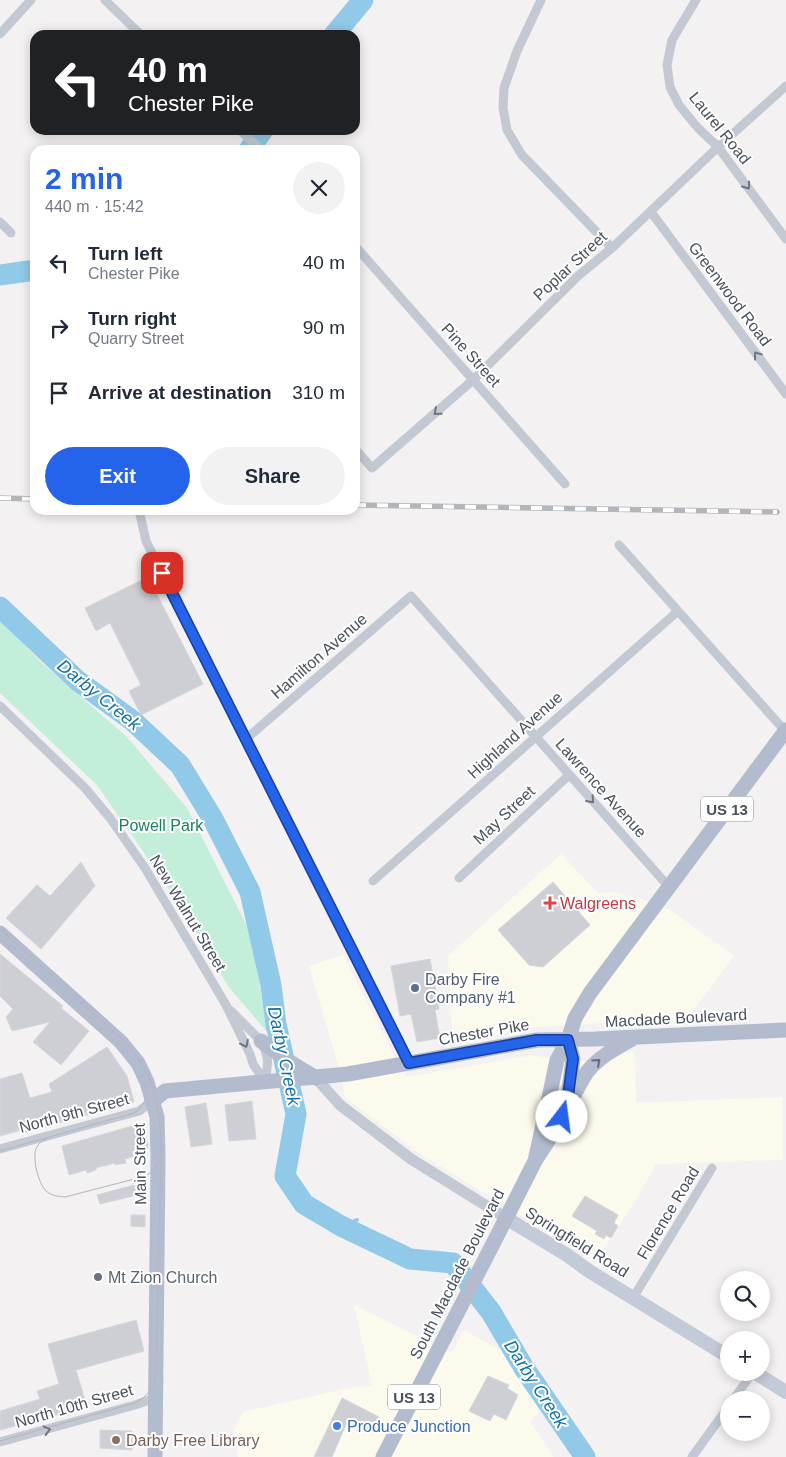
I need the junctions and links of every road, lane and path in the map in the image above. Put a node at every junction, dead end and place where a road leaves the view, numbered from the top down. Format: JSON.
{"nodes":[{"id":1,"x":32,"y":0,"type":"edge"},
{"id":2,"x":105,"y":0,"type":"edge"},
{"id":3,"x":541,"y":0,"type":"edge"},
{"id":4,"x":696,"y":0,"type":"edge"},
{"id":5,"x":136,"y":30,"type":"edge"},
{"id":6,"x":0,"y":34,"type":"edge"},
{"id":7,"x":786,"y":86,"type":"edge"},
{"id":8,"x":245,"y":135,"type":"edge"},
{"id":9,"x":256,"y":145,"type":"edge"},
{"id":10,"x":718,"y":147,"type":"junction"},
{"id":11,"x":651,"y":212,"type":"junction"},
{"id":12,"x":0,"y":222,"type":"edge"},
{"id":13,"x":11,"y":232,"type":"dead end"},
{"id":14,"x":786,"y":239,"type":"edge"},
{"id":15,"x":612,"y":248,"type":"junction"},
{"id":16,"x":360,"y":252,"type":"edge"},
{"id":17,"x":473,"y":380,"type":"junction"},
{"id":18,"x":786,"y":394,"type":"edge"},
{"id":19,"x":360,"y":454,"type":"edge"},
{"id":20,"x":566,"y":484,"type":"dead end"},
{"id":21,"x":139,"y":515,"type":"edge"},
{"id":22,"x":619,"y":545,"type":"dead end"},
{"id":23,"x":411,"y":596,"type":"joint"},
{"id":24,"x":678,"y":611,"type":"junction"},
{"id":25,"x":0,"y":706,"type":"edge"},
{"id":26,"x":786,"y":731,"type":"edge"},
{"id":27,"x":536,"y":737,"type":"junction"},
{"id":28,"x":246,"y":738,"type":"junction"},
{"id":29,"x":569,"y":775,"type":"junction"},
{"id":30,"x":460,"y":878,"type":"dead end"},
{"id":31,"x":372,"y":881,"type":"dead end"},
{"id":32,"x":669,"y":887,"type":"junction"},
{"id":33,"x":0,"y":933,"type":"edge"},
{"id":34,"x":226,"y":1005,"type":"junction"},
{"id":35,"x":786,"y":1030,"type":"edge"},
{"id":36,"x":634,"y":1038,"type":"junction"},
{"id":37,"x":568,"y":1040,"type":"junction"},
{"id":38,"x":261,"y":1041,"type":"junction"},
{"id":39,"x":409,"y":1063,"type":"junction"},
{"id":40,"x":316,"y":1078,"type":"junction"},
{"id":41,"x":265,"y":1082,"type":"junction"},
{"id":42,"x":153,"y":1101,"type":"junction"},
{"id":43,"x":562,"y":1117,"type":"junction"},
{"id":44,"x":0,"y":1149,"type":"edge"},
{"id":45,"x":534,"y":1161,"type":"junction"},
{"id":46,"x":712,"y":1168,"type":"dead end"},
{"id":47,"x":506,"y":1218,"type":"junction"},
{"id":48,"x":633,"y":1298,"type":"junction"},
{"id":49,"x":720,"y":1351,"type":"edge"},
{"id":50,"x":768,"y":1381,"type":"edge"},
{"id":51,"x":786,"y":1392,"type":"edge"},
{"id":52,"x":155,"y":1398,"type":"junction"},
{"id":53,"x":720,"y":1420,"type":"edge"},
{"id":54,"x":0,"y":1442,"type":"edge"},
{"id":55,"x":697,"y":1454,"type":"edge"},
{"id":56,"x":154,"y":1457,"type":"edge"},
{"id":57,"x":383,"y":1457,"type":"edge"}],
"edges":[{"from":1,"to":6,"type":"street"},
{"from":2,"to":5,"type":"street"},
{"from":3,"to":15,"type":"street"},
{"from":4,"to":10,"type":"street","name":"Laurel Road"},
{"from":7,"to":10,"type":"street","name":"Poplar Street"},
{"from":8,"to":9,"type":"street"},
{"from":10,"to":11,"type":"street","name":"Poplar Street"},
{"from":10,"to":14,"type":"street","name":"Laurel Road","one_way":true},
{"from":11,"to":15,"type":"street","name":"Poplar Street"},
{"from":18,"to":11,"type":"street","name":"Greenwood Road","one_way":true},
{"from":12,"to":13,"type":"street"},
{"from":15,"to":17,"type":"street","name":"Poplar Street"},
{"from":16,"to":17,"type":"street","name":"Pine Street"},
{"from":17,"to":19,"type":"street","name":"Poplar Street","one_way":true},
{"from":17,"to":20,"type":"street","name":"Pine Street"},
{"from":21,"to":28,"type":"street"},
{"from":22,"to":24,"type":"street"},
{"from":23,"to":27,"type":"street","name":"Lawrence Avenue"},
{"from":23,"to":28,"type":"street","name":"Hamilton Avenue"},
{"from":24,"to":26,"type":"street"},
{"from":24,"to":27,"type":"street","name":"Highland Avenue"},
{"from":25,"to":34,"type":"street","name":"New Walnut Street"},
{"from":26,"to":32,"type":"main road","number":"US 13"},
{"from":27,"to":29,"type":"street","name":"Lawrence Avenue"},
{"from":27,"to":31,"type":"street","name":"Highland Avenue"},
{"from":28,"to":39,"type":"street"},
{"from":29,"to":30,"type":"street","name":"May Street"},
{"from":29,"to":32,"type":"street","name":"Lawrence Avenue","one_way":true},
{"from":32,"to":37,"type":"main road","number":"US 13"},
{"from":33,"to":42,"type":"main road","name":"Main Street"},
{"from":34,"to":38,"type":"street","name":"New Walnut Street"},
{"from":34,"to":41,"type":"street","name":"New Walnut Street","one_way":true},
{"from":35,"to":36,"type":"main road","name":"Macdade Boulevard"},
{"from":36,"to":37,"type":"main road","name":"Macdade Boulevard"},
{"from":43,"to":36,"type":"main road","one_way":true},
{"from":37,"to":39,"type":"main road","name":"Chester Pike"},
{"from":37,"to":43,"type":"main road","name":"South Macdade Boulevard","number":"US 13"},
{"from":37,"to":45,"type":"main road","name":"South Macdade Boulevard","number":"US 13"},
{"from":38,"to":40,"type":"main road"},
{"from":38,"to":41,"type":"street","name":"New Walnut Street"},
{"from":39,"to":40,"type":"main road","name":"Chester Pike"},
{"from":40,"to":41,"type":"main road","name":"Chester Pike"},
{"from":40,"to":47,"type":"street","name":"Springfield Road"},
{"from":41,"to":42,"type":"main road","name":"Chester Pike"},
{"from":42,"to":44,"type":"street","name":"North 9th Street"},
{"from":42,"to":52,"type":"main road","name":"Main Street"},
{"from":43,"to":45,"type":"main road","name":"South Macdade Boulevard","number":"US 13"},
{"from":45,"to":47,"type":"main road","name":"South Macdade Boulevard","number":"US 13"},
{"from":46,"to":48,"type":"street","name":"Florence Road"},
{"from":47,"to":48,"type":"main road","name":"Springfield Road"},
{"from":47,"to":57,"type":"main road","name":"South Macdade Boulevard","number":"US 13"},
{"from":48,"to":49,"type":"main road","name":"Springfield Road"},
{"from":50,"to":51,"type":"main road"},
{"from":54,"to":52,"type":"street","name":"North 10th Street","one_way":true},
{"from":52,"to":56,"type":"main road","name":"Main Street"},
{"from":53,"to":55,"type":"street"}]}
